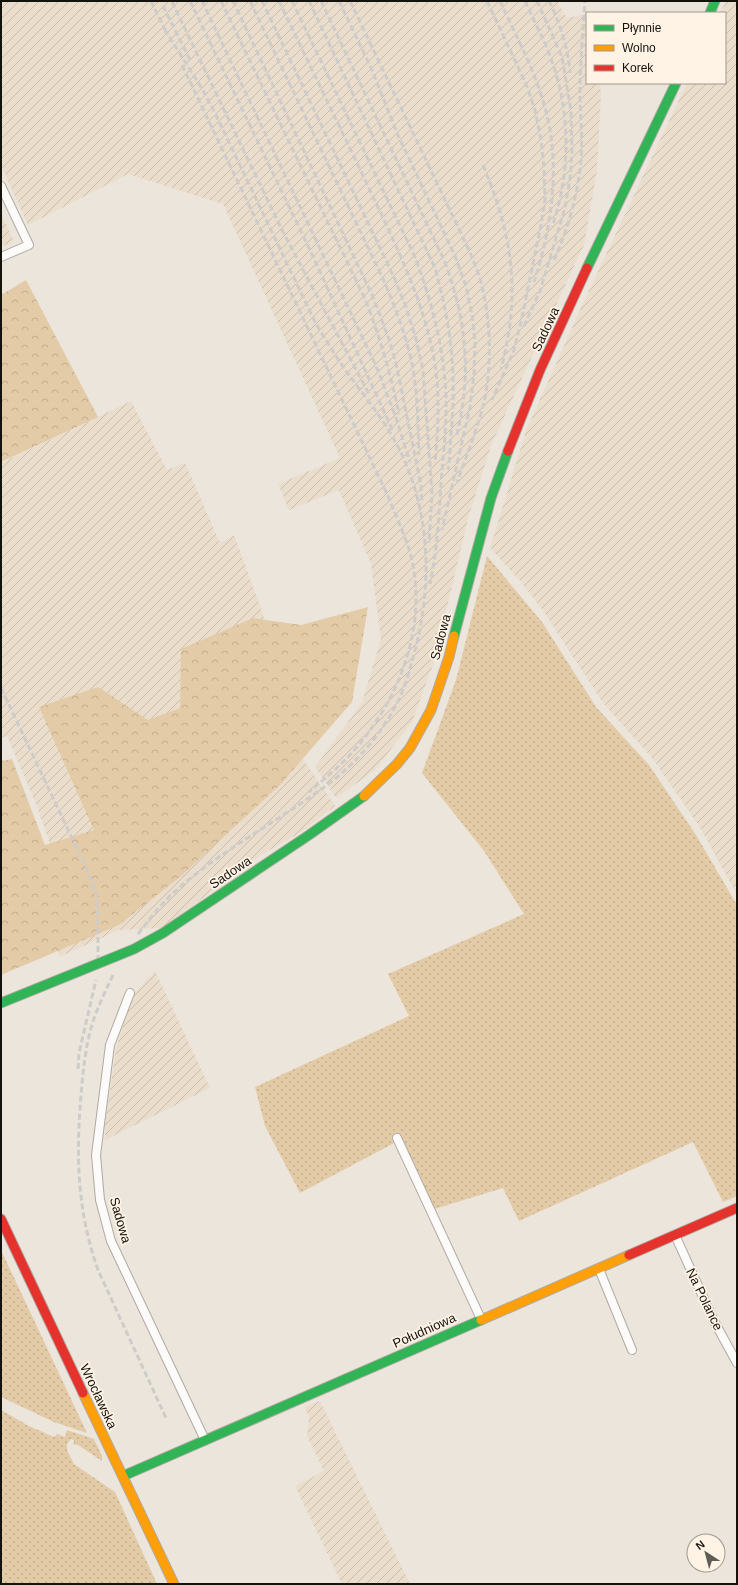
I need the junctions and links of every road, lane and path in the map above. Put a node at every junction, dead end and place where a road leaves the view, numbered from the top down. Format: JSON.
{"nodes":[{"id":1,"x":715,"y":1,"type":"edge"},
{"id":2,"x":710,"y":12,"type":"edge"},
{"id":3,"x":676,"y":84,"type":"edge"},
{"id":4,"x":1,"y":186,"type":"edge"},
{"id":5,"x":1,"y":257,"type":"edge"},
{"id":6,"x":130,"y":993,"type":"dead end"},
{"id":7,"x":1,"y":1002,"type":"edge"},
{"id":8,"x":397,"y":1138,"type":"dead end"},
{"id":9,"x":737,"y":1208,"type":"edge"},
{"id":10,"x":1,"y":1219,"type":"edge"},
{"id":11,"x":675,"y":1235,"type":"junction"},
{"id":12,"x":598,"y":1269,"type":"junction"},
{"id":13,"x":481,"y":1319,"type":"junction"},
{"id":14,"x":632,"y":1350,"type":"dead end"},
{"id":15,"x":737,"y":1363,"type":"edge"},
{"id":16,"x":205,"y":1440,"type":"junction"},
{"id":17,"x":126,"y":1475,"type":"junction"},
{"id":18,"x":174,"y":1584,"type":"edge"}],
"edges":[{"from":1,"to":2,"type":"street"},
{"from":3,"to":7,"type":"street","name":"Sadowa"},
{"from":4,"to":5,"type":"street"},
{"from":6,"to":16,"type":"street","name":"Sadowa"},
{"from":8,"to":13,"type":"street"},
{"from":9,"to":11,"type":"street","name":"Południowa"},
{"from":10,"to":17,"type":"street","name":"Wrocławska"},
{"from":11,"to":12,"type":"street","name":"Południowa"},
{"from":11,"to":15,"type":"street","name":"Na Polance"},
{"from":12,"to":13,"type":"street","name":"Południowa"},
{"from":12,"to":14,"type":"street"},
{"from":13,"to":16,"type":"street","name":"Południowa"},
{"from":16,"to":17,"type":"street","name":"Południowa"},
{"from":17,"to":18,"type":"street","name":"Wrocławska"}]}
